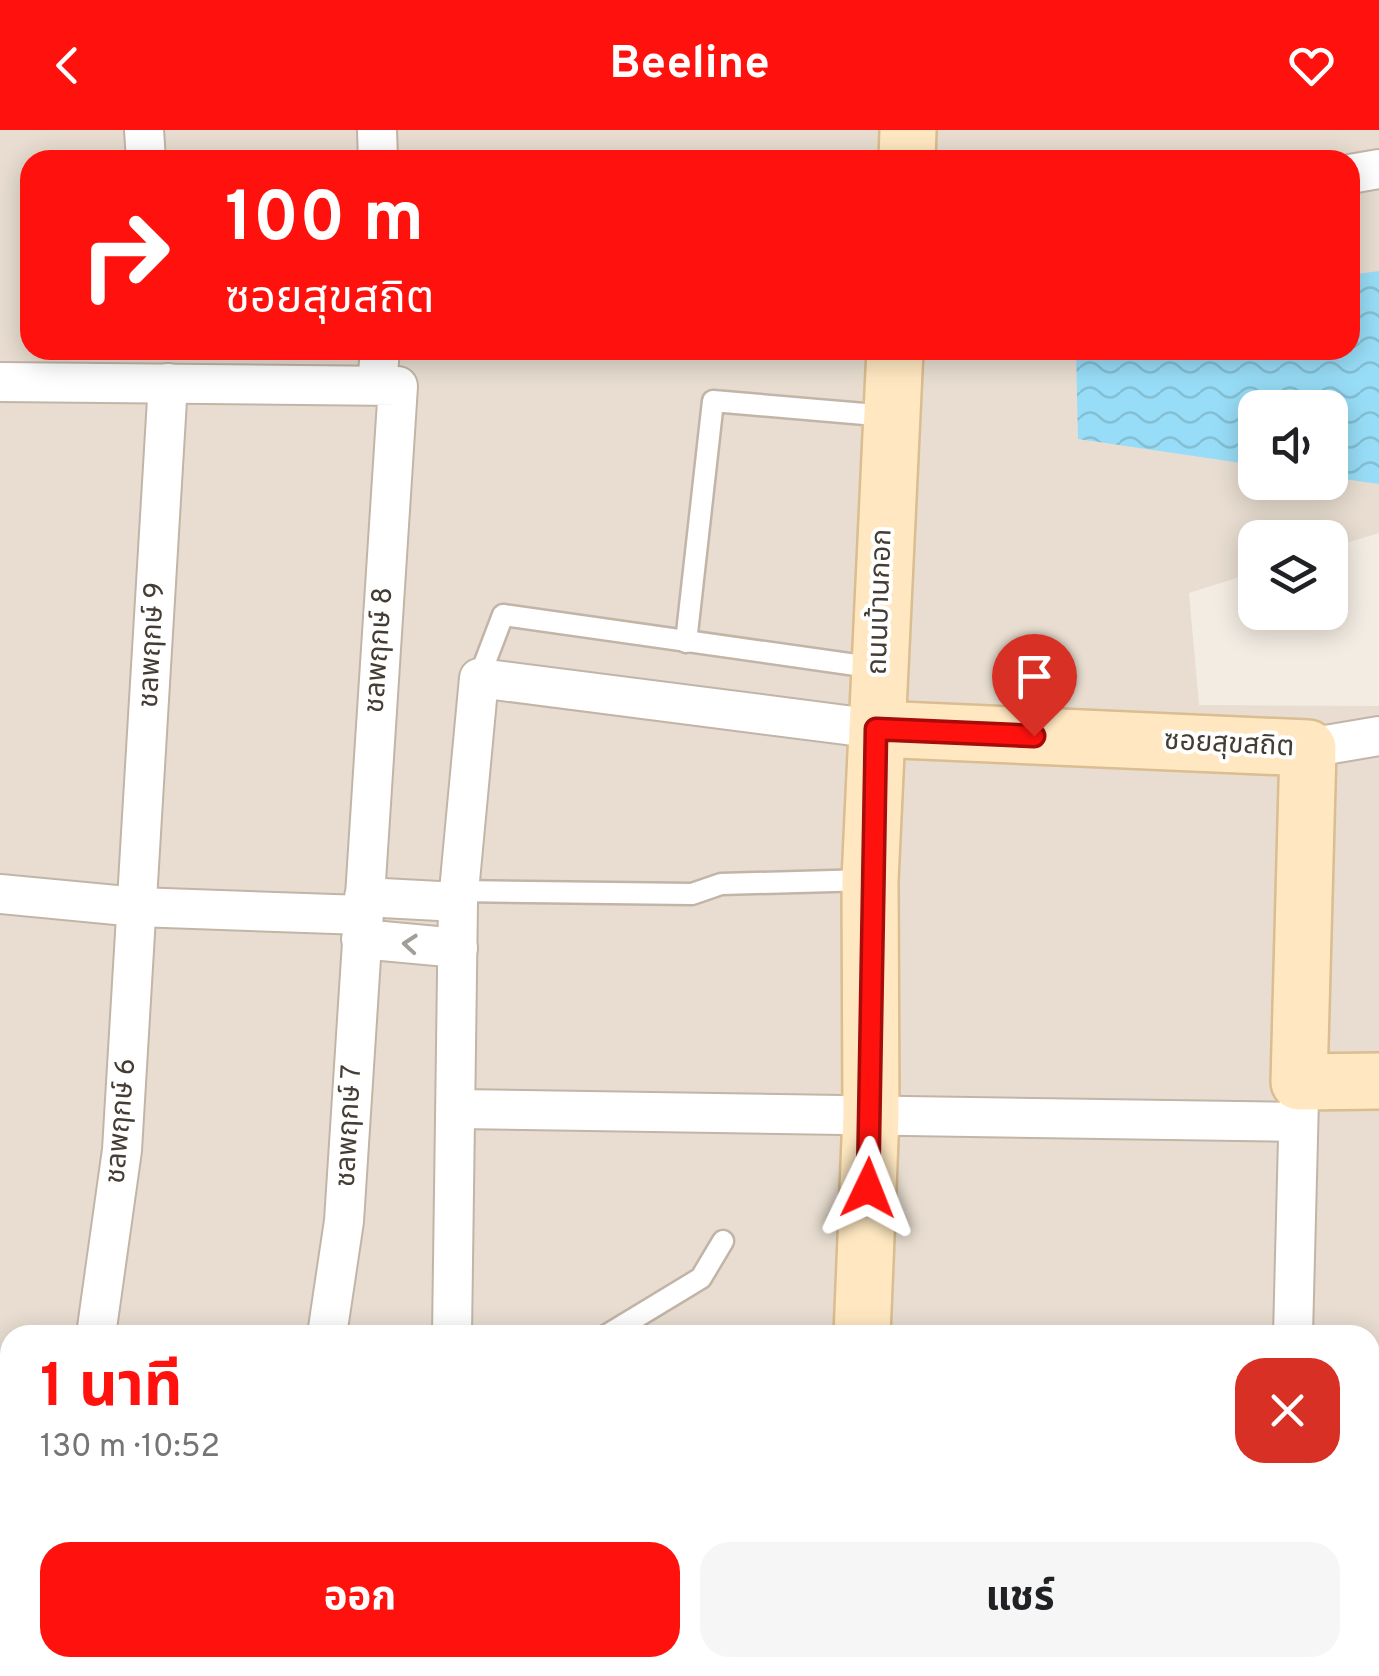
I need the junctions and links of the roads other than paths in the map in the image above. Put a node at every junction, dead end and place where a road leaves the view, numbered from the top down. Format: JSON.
{"nodes":[{"id":1,"x":894,"y":360,"type":"edge"},
{"id":2,"x":385,"y":374,"type":"edge"},
{"id":3,"x":0,"y":382,"type":"edge"},
{"id":4,"x":168,"y":383,"type":"junction"},
{"id":5,"x":888,"y":416,"type":"junction"},
{"id":6,"x":686,"y":642,"type":"junction"},
{"id":7,"x":879,"y":668,"type":"junction"},
{"id":8,"x":480,"y":678,"type":"junction"},
{"id":9,"x":876,"y":729,"type":"junction"},
{"id":10,"x":1379,"y":736,"type":"edge"},
{"id":11,"x":1308,"y":748,"type":"junction"},
{"id":12,"x":870,"y":880,"type":"junction"},
{"id":13,"x":0,"y":894,"type":"edge"},
{"id":14,"x":458,"y":897,"type":"junction"},
{"id":15,"x":137,"y":907,"type":"junction"},
{"id":16,"x":363,"y":917,"type":"junction"},
{"id":17,"x":458,"y":948,"type":"junction"},
{"id":18,"x":1379,"y":1081,"type":"edge"},
{"id":19,"x":1299,"y":1102,"type":"junction"},
{"id":20,"x":458,"y":1108,"type":"junction"},
{"id":21,"x":870,"y":1115,"type":"junction"},
{"id":22,"x":723,"y":1241,"type":"dead end"},
{"id":23,"x":97,"y":1325,"type":"edge"},
{"id":24,"x":328,"y":1325,"type":"edge"},
{"id":25,"x":452,"y":1325,"type":"edge"},
{"id":26,"x":623,"y":1325,"type":"edge"},
{"id":27,"x":862,"y":1325,"type":"edge"},
{"id":28,"x":1293,"y":1325,"type":"edge"}],
"edges":[{"from":1,"to":5,"type":"street","name":"ถนนบ้านกอก"},
{"from":2,"to":4,"type":"street"},
{"from":2,"to":16,"type":"street","name":"ชลพฤกษ์ 8"},
{"from":3,"to":4,"type":"street"},
{"from":4,"to":15,"type":"street","name":"ชลพฤกษ์ 9"},
{"from":5,"to":6,"type":"lane"},
{"from":5,"to":7,"type":"street","name":"ถนนบ้านกอก"},
{"from":6,"to":7,"type":"lane"},
{"from":6,"to":8,"type":"lane"},
{"from":7,"to":9,"type":"street","name":"ถนนบ้านกอก"},
{"from":8,"to":9,"type":"street"},
{"from":8,"to":14,"type":"street"},
{"from":9,"to":11,"type":"street","name":"ซอยสุขสถิต"},
{"from":9,"to":12,"type":"street","name":"ถนนบ้านกอก"},
{"from":10,"to":11,"type":"street"},
{"from":11,"to":19,"type":"street","name":"ซอยสุขสถิต"},
{"from":12,"to":14,"type":"lane"},
{"from":12,"to":21,"type":"street","name":"ถนนบ้านกอก"},
{"from":13,"to":15,"type":"street"},
{"from":14,"to":16,"type":"street"},
{"from":14,"to":17,"type":"street"},
{"from":15,"to":16,"type":"street"},
{"from":15,"to":23,"type":"street","name":"ชลพฤกษ์ 6"},
{"from":17,"to":16,"type":"street","one_way":true},
{"from":16,"to":24,"type":"street","name":"ชลพฤกษ์ 7"},
{"from":17,"to":20,"type":"street"},
{"from":18,"to":19,"type":"street"},
{"from":19,"to":21,"type":"street"},
{"from":19,"to":28,"type":"street","name":"ซอยสุขสถิต"},
{"from":20,"to":21,"type":"street"},
{"from":20,"to":25,"type":"street"},
{"from":21,"to":27,"type":"street","name":"ถนนบ้านกอก"},
{"from":22,"to":26,"type":"lane"}]}
